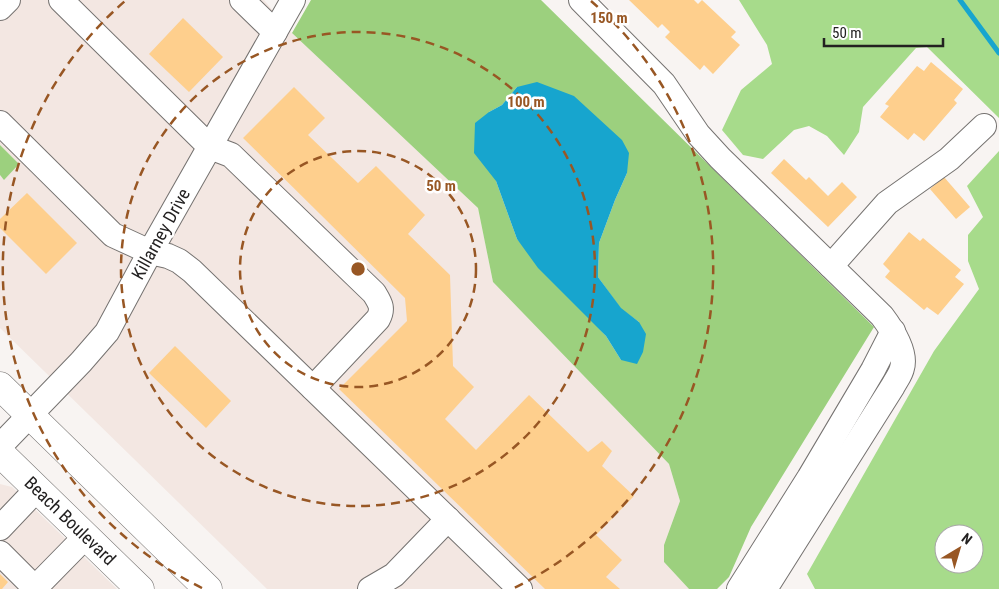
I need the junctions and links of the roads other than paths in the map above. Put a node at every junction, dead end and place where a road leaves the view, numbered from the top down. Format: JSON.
{"nodes":[{"id":1,"x":8,"y":0,"type":"edge"},
{"id":2,"x":61,"y":0,"type":"edge"},
{"id":3,"x":242,"y":0,"type":"edge"},
{"id":4,"x":293,"y":0,"type":"edge"},
{"id":5,"x":581,"y":0,"type":"edge"},
{"id":6,"x":0,"y":8,"type":"edge"},
{"id":7,"x":275,"y":32,"type":"junction"},
{"id":8,"x":0,"y":123,"type":"edge"},
{"id":9,"x":984,"y":126,"type":"dead end"},
{"id":10,"x":210,"y":147,"type":"junction"},
{"id":11,"x":150,"y":252,"type":"junction"},
{"id":12,"x":831,"y":266,"type":"junction"},
{"id":13,"x":893,"y":332,"type":"junction"},
{"id":14,"x":0,"y":386,"type":"edge"},
{"id":15,"x":313,"y":388,"type":"junction"},
{"id":16,"x":30,"y":415,"type":"junction"},
{"id":17,"x":0,"y":446,"type":"edge"},
{"id":18,"x":0,"y":452,"type":"edge"},
{"id":19,"x":37,"y":489,"type":"junction"},
{"id":20,"x":448,"y":519,"type":"junction"},
{"id":21,"x":0,"y":528,"type":"edge"},
{"id":22,"x":86,"y":536,"type":"junction"},
{"id":23,"x":0,"y":553,"type":"edge"},
{"id":24,"x":140,"y":589,"type":"edge"},
{"id":25,"x":208,"y":589,"type":"edge"},
{"id":26,"x":370,"y":589,"type":"edge"},
{"id":27,"x":520,"y":589,"type":"edge"},
{"id":28,"x":739,"y":589,"type":"edge"},
{"id":29,"x":765,"y":589,"type":"edge"}],
"edges":[{"from":1,"to":6,"type":"street"},
{"from":2,"to":10,"type":"street"},
{"from":3,"to":7,"type":"street"},
{"from":4,"to":7,"type":"street","name":"Killarney Drive"},
{"from":5,"to":12,"type":"street"},
{"from":7,"to":10,"type":"street","name":"Killarney Drive"},
{"from":8,"to":11,"type":"street"},
{"from":9,"to":12,"type":"street"},
{"from":10,"to":11,"type":"street","name":"Killarney Drive"},
{"from":10,"to":15,"type":"street"},
{"from":11,"to":15,"type":"street"},
{"from":11,"to":16,"type":"street","name":"Killarney Drive"},
{"from":12,"to":13,"type":"street"},
{"from":13,"to":28,"type":"street"},
{"from":13,"to":29,"type":"street"},
{"from":14,"to":16,"type":"highway"},
{"from":15,"to":20,"type":"street"},
{"from":16,"to":17,"type":"street","name":"Killarney Drive"},
{"from":16,"to":25,"type":"highway"},
{"from":18,"to":19,"type":"highway","name":"Beach Boulevard"},
{"from":19,"to":21,"type":"street"},
{"from":19,"to":22,"type":"highway","name":"Beach Boulevard"},
{"from":20,"to":26,"type":"street"},
{"from":20,"to":27,"type":"street"},
{"from":22,"to":23,"type":"street"},
{"from":22,"to":24,"type":"highway","name":"Beach Boulevard"}]}
